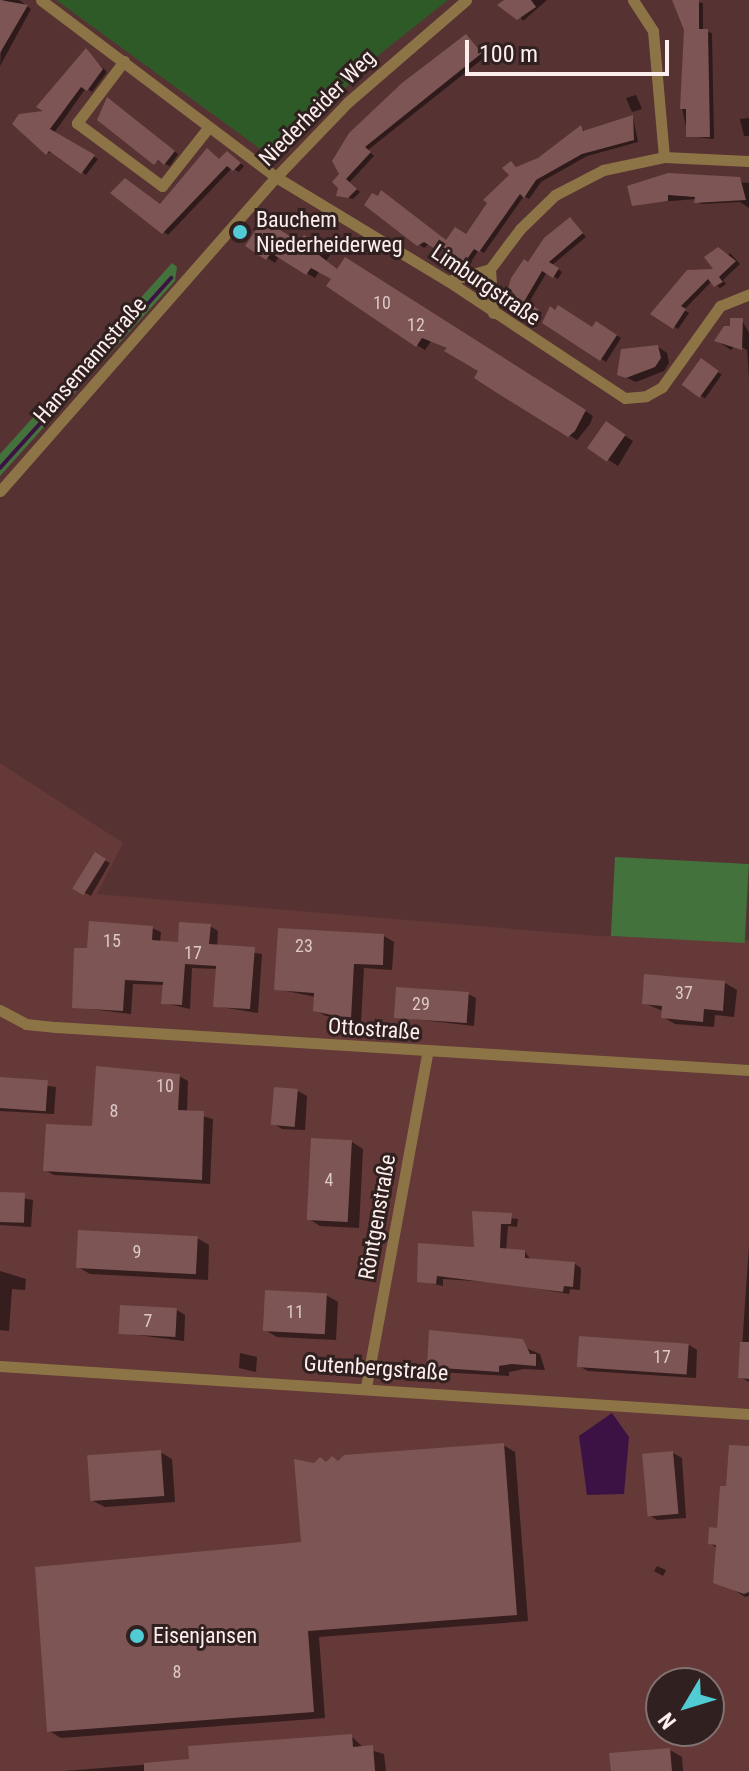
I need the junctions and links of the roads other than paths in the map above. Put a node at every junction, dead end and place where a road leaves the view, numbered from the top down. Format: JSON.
{"nodes":[{"id":1,"x":41,"y":0,"type":"edge"},
{"id":2,"x":466,"y":0,"type":"edge"},
{"id":3,"x":633,"y":0,"type":"edge"},
{"id":4,"x":124,"y":61,"type":"junction"},
{"id":5,"x":208,"y":128,"type":"junction"},
{"id":6,"x":664,"y":157,"type":"junction"},
{"id":7,"x":749,"y":161,"type":"edge"},
{"id":8,"x":276,"y":177,"type":"junction"},
{"id":9,"x":209,"y":256,"type":"joint"},
{"id":10,"x":490,"y":269,"type":"junction"},
{"id":11,"x":448,"y":281,"type":"junction"},
{"id":12,"x":749,"y":294,"type":"edge"},
{"id":13,"x":493,"y":313,"type":"junction"},
{"id":14,"x":0,"y":491,"type":"edge"},
{"id":15,"x":0,"y":1010,"type":"edge"},
{"id":16,"x":427,"y":1053,"type":"junction"},
{"id":17,"x":749,"y":1070,"type":"edge"},
{"id":18,"x":0,"y":1366,"type":"edge"},
{"id":19,"x":366,"y":1387,"type":"junction"},
{"id":20,"x":749,"y":1414,"type":"edge"}],
"edges":[{"from":1,"to":4,"type":"street","name":"Limburgstraße"},
{"from":2,"to":8,"type":"street","name":"Niederheider Weg"},
{"from":3,"to":6,"type":"street"},
{"from":4,"to":5,"type":"street","name":"Limburgstraße"},
{"from":4,"to":5,"type":"street"},
{"from":5,"to":8,"type":"street","name":"Limburgstraße"},
{"from":6,"to":7,"type":"street"},
{"from":6,"to":10,"type":"street"},
{"from":8,"to":9,"type":"street","name":"Niederheider Weg"},
{"from":8,"to":11,"type":"street","name":"Limburgstraße"},
{"from":9,"to":14,"type":"street","name":"Hansemannstraße"},
{"from":10,"to":11,"type":"street"},
{"from":10,"to":13,"type":"street"},
{"from":11,"to":13,"type":"street","name":"Limburgstraße"},
{"from":12,"to":13,"type":"street","name":"Limburgstraße"},
{"from":15,"to":16,"type":"street","name":"Ottostraße"},
{"from":16,"to":17,"type":"street","name":"Ottostraße"},
{"from":16,"to":19,"type":"street","name":"Röntgenstraße"},
{"from":18,"to":19,"type":"street","name":"Gutenbergstraße"},
{"from":19,"to":20,"type":"street","name":"Gutenbergstraße"}]}
